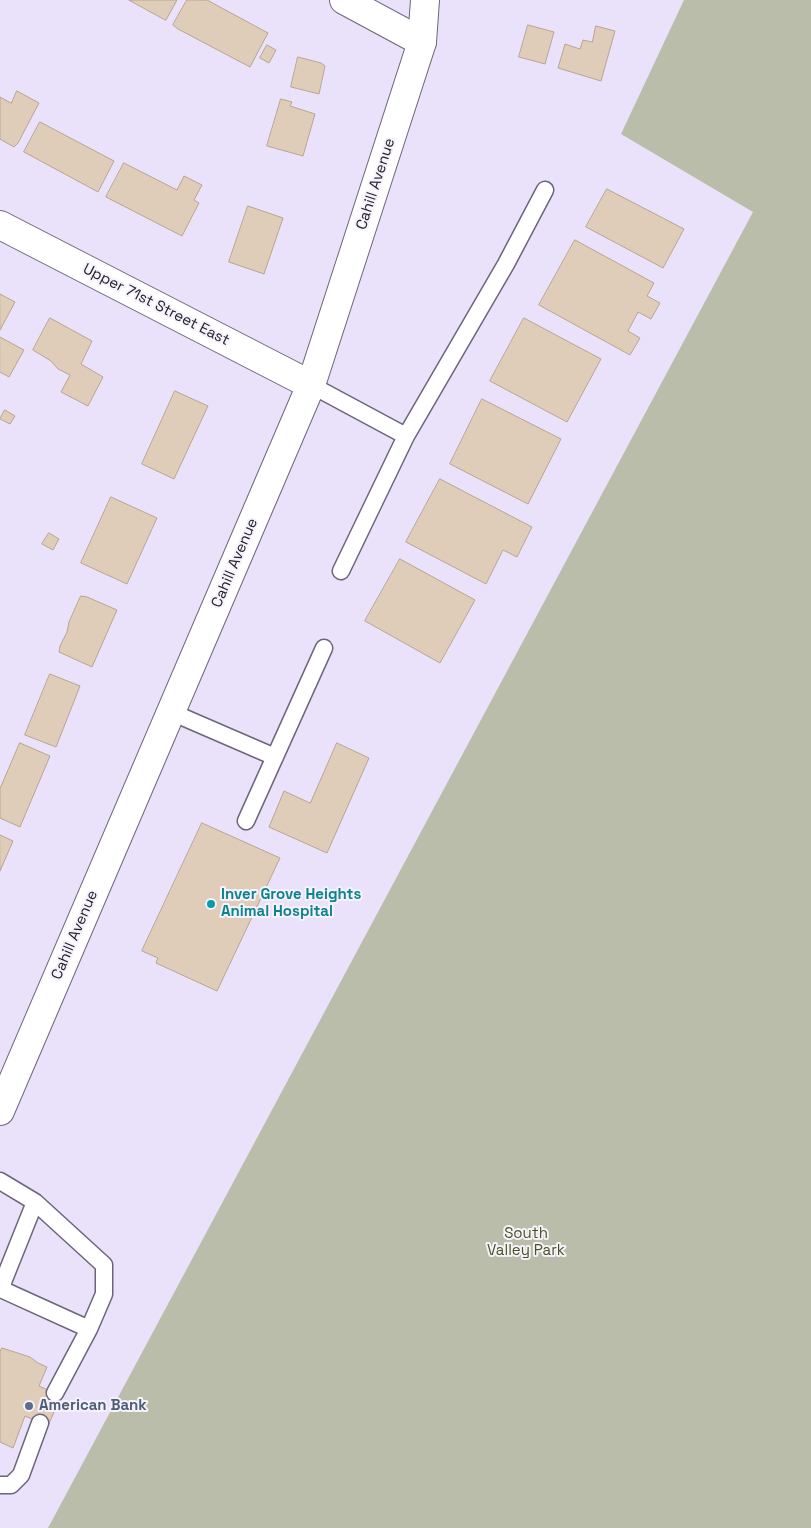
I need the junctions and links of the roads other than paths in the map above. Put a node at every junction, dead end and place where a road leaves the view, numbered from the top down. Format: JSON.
{"nodes":[{"id":1,"x":344,"y":0,"type":"edge"},
{"id":2,"x":425,"y":0,"type":"edge"},
{"id":3,"x":422,"y":42,"type":"junction"},
{"id":4,"x":545,"y":190,"type":"dead end"},
{"id":5,"x":0,"y":225,"type":"edge"},
{"id":6,"x":311,"y":385,"type":"junction"},
{"id":7,"x":406,"y":436,"type":"junction"},
{"id":8,"x":341,"y":571,"type":"dead end"},
{"id":9,"x":324,"y":648,"type":"dead end"},
{"id":10,"x":171,"y":712,"type":"junction"},
{"id":11,"x":274,"y":757,"type":"junction"},
{"id":12,"x":246,"y":821,"type":"dead end"},
{"id":13,"x":0,"y":1110,"type":"edge"},
{"id":14,"x":0,"y":1181,"type":"edge"},
{"id":15,"x":36,"y":1202,"type":"junction"},
{"id":16,"x":1,"y":1294,"type":"edge"},
{"id":17,"x":89,"y":1329,"type":"junction"},
{"id":18,"x":55,"y":1393,"type":"dead end"},
{"id":19,"x":40,"y":1423,"type":"dead end"},
{"id":20,"x":0,"y":1486,"type":"edge"}],
"edges":[{"from":1,"to":3,"type":"street"},
{"from":2,"to":3,"type":"street","name":"Cahill Avenue"},
{"from":3,"to":6,"type":"street","name":"Cahill Avenue"},
{"from":4,"to":7,"type":"lane"},
{"from":5,"to":6,"type":"street","name":"Upper 71st Street East"},
{"from":6,"to":7,"type":"lane"},
{"from":6,"to":10,"type":"street","name":"Cahill Avenue"},
{"from":7,"to":8,"type":"lane"},
{"from":9,"to":11,"type":"lane"},
{"from":10,"to":11,"type":"lane"},
{"from":10,"to":13,"type":"street","name":"Cahill Avenue"},
{"from":11,"to":12,"type":"lane"},
{"from":14,"to":15,"type":"lane"},
{"from":15,"to":16,"type":"lane"},
{"from":15,"to":17,"type":"lane"},
{"from":16,"to":17,"type":"lane"},
{"from":17,"to":18,"type":"lane"},
{"from":19,"to":20,"type":"lane"}]}
